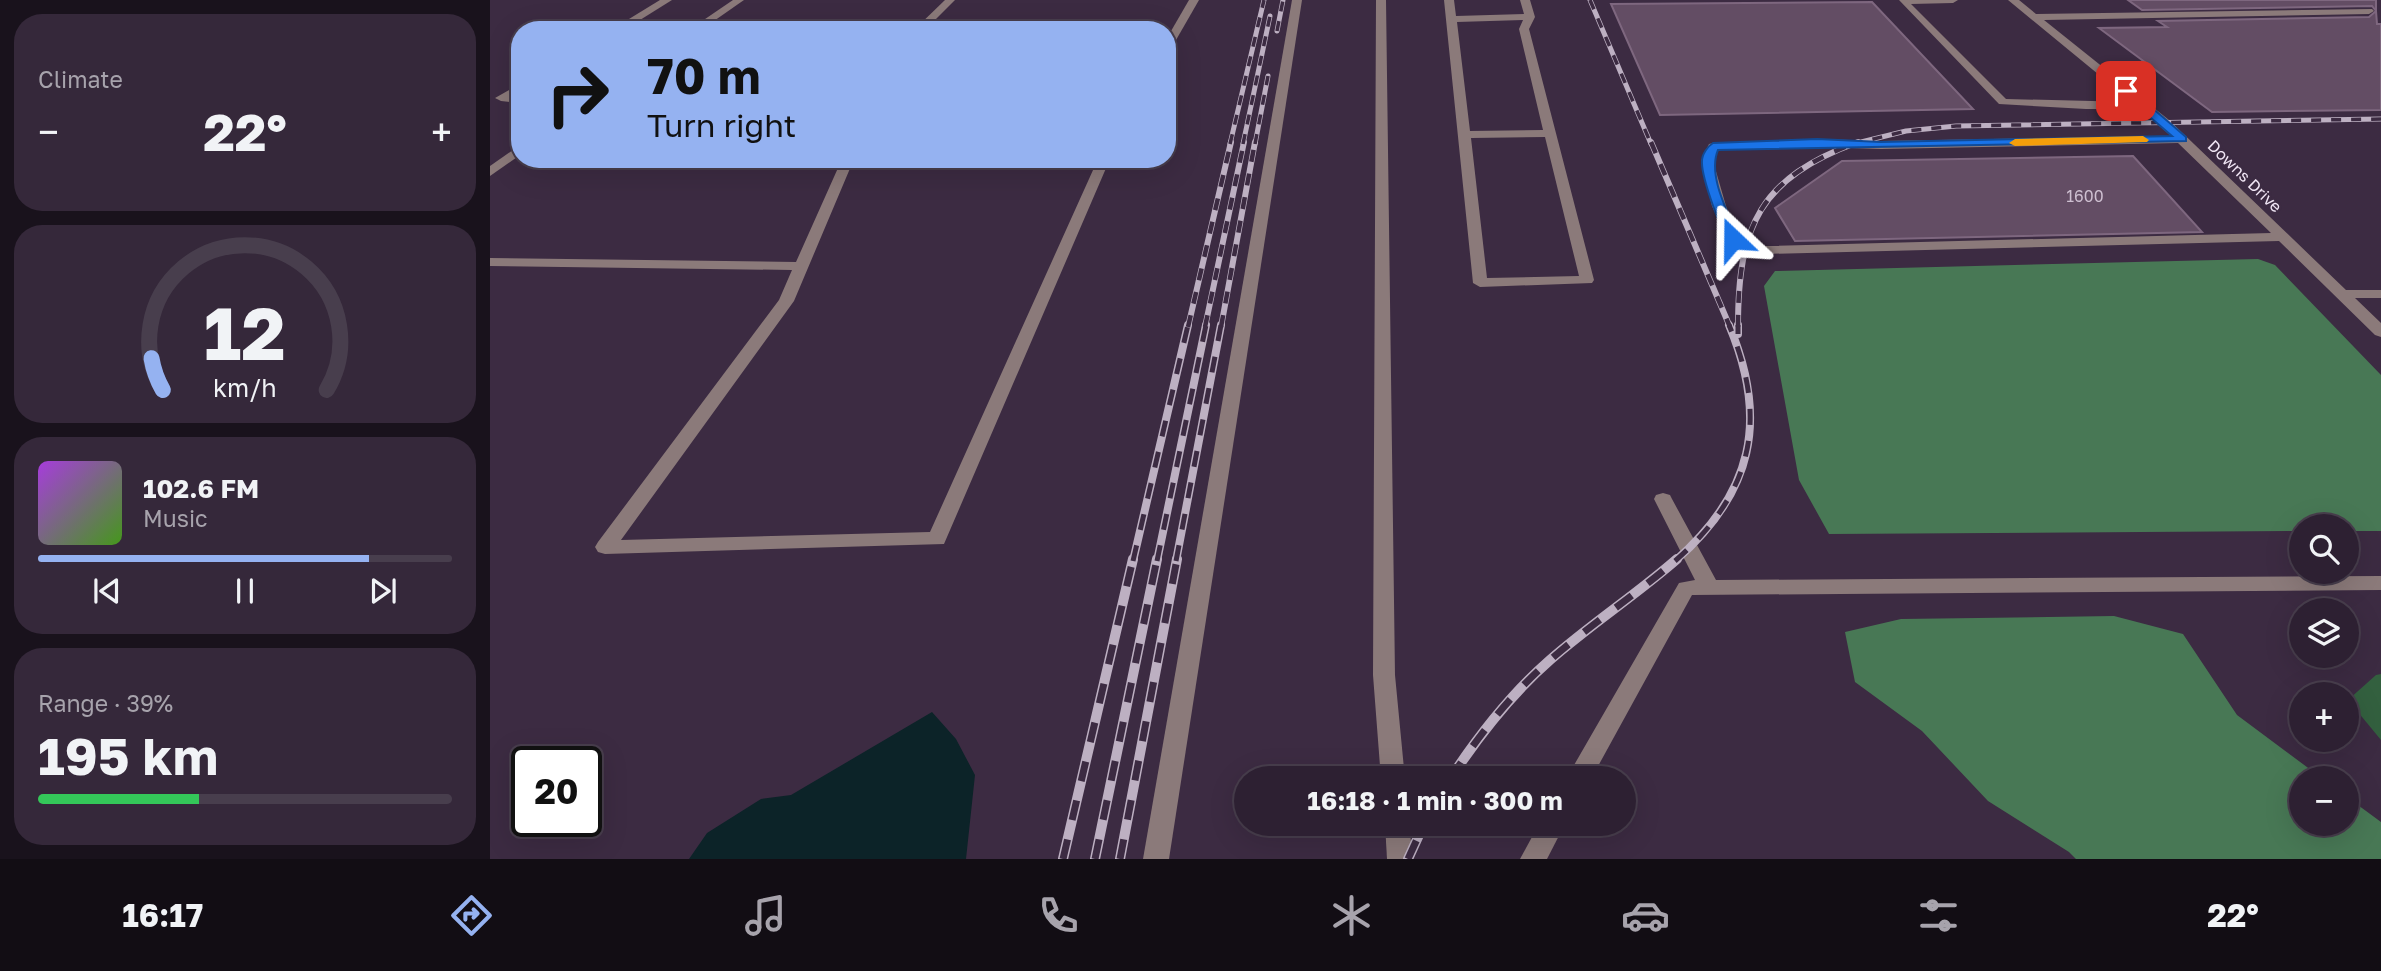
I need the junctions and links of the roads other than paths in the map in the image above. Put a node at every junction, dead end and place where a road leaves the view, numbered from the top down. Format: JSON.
{"nodes":[{"id":1,"x":667,"y":0,"type":"edge"},
{"id":2,"x":739,"y":0,"type":"edge"},
{"id":3,"x":950,"y":0,"type":"edge"},
{"id":4,"x":1194,"y":0,"type":"edge"},
{"id":5,"x":1297,"y":0,"type":"edge"},
{"id":6,"x":1381,"y":0,"type":"edge"},
{"id":7,"x":1449,"y":0,"type":"edge"},
{"id":8,"x":1525,"y":0,"type":"edge"},
{"id":9,"x":1953,"y":0,"type":"edge"},
{"id":10,"x":2013,"y":0,"type":"edge"},
{"id":11,"x":2369,"y":11,"type":"dead end"},
{"id":12,"x":1530,"y":17,"type":"junction"},
{"id":13,"x":2034,"y":17,"type":"junction"},
{"id":14,"x":1452,"y":19,"type":"junction"},
{"id":15,"x":631,"y":21,"type":"edge"},
{"id":16,"x":708,"y":21,"type":"edge"},
{"id":17,"x":928,"y":21,"type":"edge"},
{"id":18,"x":1176,"y":31,"type":"edge"},
{"id":19,"x":2144,"y":105,"type":"junction"},
{"id":20,"x":1550,"y":133,"type":"junction"},
{"id":21,"x":1464,"y":135,"type":"junction"},
{"id":22,"x":2182,"y":139,"type":"junction"},
{"id":23,"x":511,"y":156,"type":"edge"},
{"id":24,"x":844,"y":168,"type":"edge"},
{"id":25,"x":1100,"y":168,"type":"edge"},
{"id":26,"x":490,"y":172,"type":"edge"},
{"id":27,"x":2283,"y":237,"type":"junction"},
{"id":28,"x":490,"y":262,"type":"edge"},
{"id":29,"x":801,"y":266,"type":"junction"},
{"id":30,"x":2342,"y":294,"type":"junction"},
{"id":31,"x":2381,"y":294,"type":"edge"},
{"id":32,"x":2361,"y":313,"type":"junction"},
{"id":33,"x":2381,"y":317,"type":"edge"},
{"id":34,"x":2381,"y":332,"type":"edge"},
{"id":35,"x":1663,"y":499,"type":"dead end"},
{"id":36,"x":2381,"y":583,"type":"edge"},
{"id":37,"x":1709,"y":587,"type":"junction"},
{"id":38,"x":1392,"y":766,"type":"edge"},
{"id":39,"x":1585,"y":766,"type":"edge"},
{"id":40,"x":1398,"y":836,"type":"edge"},
{"id":41,"x":1546,"y":836,"type":"edge"},
{"id":42,"x":1156,"y":859,"type":"edge"},
{"id":43,"x":1400,"y":859,"type":"edge"},
{"id":44,"x":1533,"y":859,"type":"edge"}],
"edges":[{"from":1,"to":15,"type":"street"},
{"from":2,"to":16,"type":"street"},
{"from":3,"to":17,"type":"street"},
{"from":4,"to":18,"type":"street"},
{"from":5,"to":42,"type":"street"},
{"from":6,"to":38,"type":"street"},
{"from":7,"to":14,"type":"street"},
{"from":8,"to":12,"type":"street"},
{"from":9,"to":19,"type":"street"},
{"from":10,"to":13,"type":"street","name":"Downs Drive"},
{"from":11,"to":13,"type":"street"},
{"from":12,"to":14,"type":"street"},
{"from":12,"to":20,"type":"street"},
{"from":13,"to":19,"type":"street","name":"Downs Drive"},
{"from":14,"to":21,"type":"street"},
{"from":19,"to":22,"type":"street","name":"Downs Drive"},
{"from":20,"to":21,"type":"street"},
{"from":20,"to":21,"type":"street"},
{"from":22,"to":27,"type":"street","name":"Downs Drive"},
{"from":22,"to":27,"type":"street"},
{"from":23,"to":26,"type":"street"},
{"from":24,"to":29,"type":"street"},
{"from":25,"to":29,"type":"street"},
{"from":27,"to":30,"type":"street","name":"Downs Drive"},
{"from":28,"to":29,"type":"street"},
{"from":30,"to":31,"type":"street"},
{"from":30,"to":32,"type":"street","name":"Downs Drive"},
{"from":32,"to":33,"type":"street"},
{"from":32,"to":34,"type":"street","name":"Downs Drive"},
{"from":35,"to":37,"type":"street"},
{"from":36,"to":37,"type":"street"},
{"from":37,"to":39,"type":"street"},
{"from":40,"to":43,"type":"street"},
{"from":41,"to":44,"type":"street"}]}
